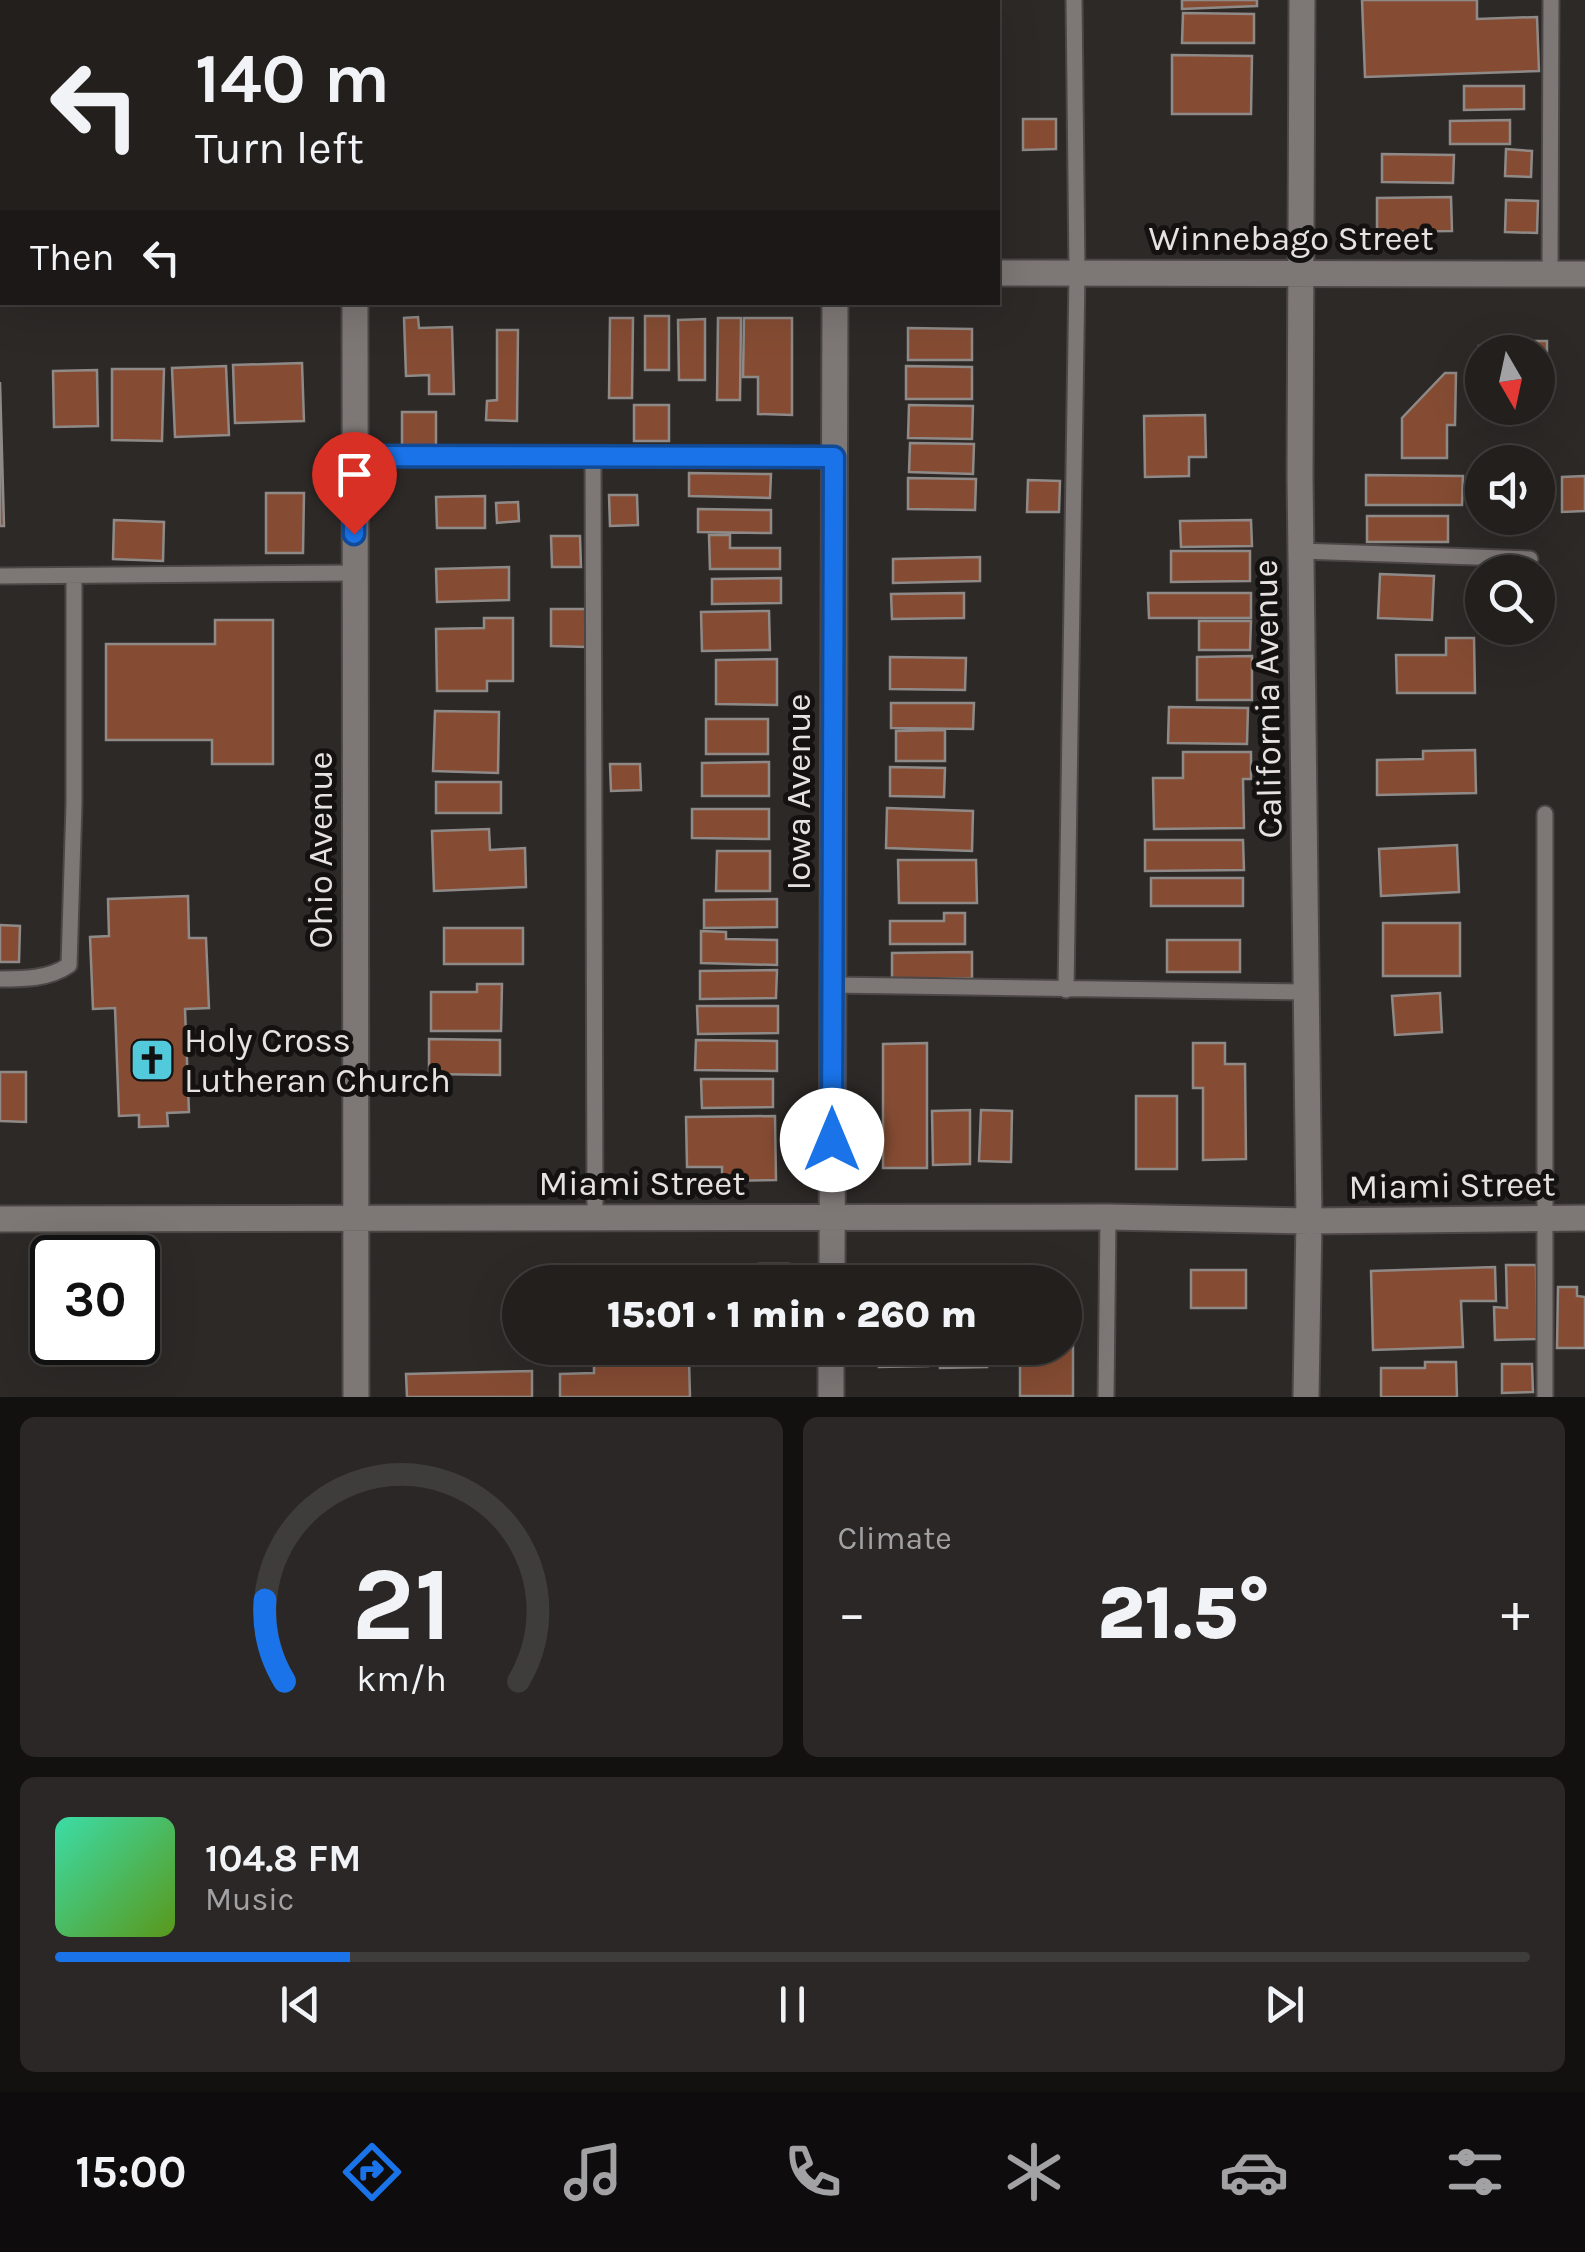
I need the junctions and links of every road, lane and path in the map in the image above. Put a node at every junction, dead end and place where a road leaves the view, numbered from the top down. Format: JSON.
{"nodes":[{"id":1,"x":1074,"y":0,"type":"edge"},
{"id":2,"x":1302,"y":0,"type":"edge"},
{"id":3,"x":1551,"y":0,"type":"edge"},
{"id":4,"x":1000,"y":273,"type":"edge"},
{"id":5,"x":1076,"y":273,"type":"junction"},
{"id":6,"x":1300,"y":273,"type":"junction"},
{"id":7,"x":1550,"y":274,"type":"junction"},
{"id":8,"x":1585,"y":274,"type":"edge"},
{"id":9,"x":355,"y":305,"type":"edge"},
{"id":10,"x":835,"y":305,"type":"edge"},
{"id":11,"x":354,"y":456,"type":"junction"},
{"id":12,"x":593,"y":456,"type":"junction"},
{"id":13,"x":834,"y":457,"type":"junction"},
{"id":14,"x":1300,"y":550,"type":"junction"},
{"id":15,"x":1465,"y":556,"type":"edge"},
{"id":16,"x":354,"y":573,"type":"junction"},
{"id":17,"x":0,"y":576,"type":"edge"},
{"id":18,"x":74,"y":576,"type":"junction"},
{"id":19,"x":1546,"y":814,"type":"dead end"},
{"id":20,"x":0,"y":979,"type":"edge"},
{"id":21,"x":832,"y":985,"type":"junction"},
{"id":22,"x":1066,"y":990,"type":"junction"},
{"id":23,"x":1306,"y":992,"type":"junction"},
{"id":24,"x":595,"y":1218,"type":"junction"},
{"id":25,"x":832,"y":1218,"type":"junction"},
{"id":26,"x":1108,"y":1218,"type":"junction"},
{"id":27,"x":1546,"y":1218,"type":"junction"},
{"id":28,"x":1585,"y":1218,"type":"edge"},
{"id":29,"x":0,"y":1219,"type":"edge"},
{"id":30,"x":357,"y":1219,"type":"junction"},
{"id":31,"x":1309,"y":1221,"type":"junction"},
{"id":32,"x":832,"y":1265,"type":"edge"},
{"id":33,"x":831,"y":1365,"type":"edge"},
{"id":34,"x":356,"y":1397,"type":"edge"},
{"id":35,"x":831,"y":1397,"type":"edge"},
{"id":36,"x":1106,"y":1397,"type":"edge"},
{"id":37,"x":1306,"y":1397,"type":"edge"},
{"id":38,"x":1544,"y":1397,"type":"edge"}],
"edges":[{"from":1,"to":5,"type":"lane"},
{"from":2,"to":6,"type":"street","name":"California Avenue"},
{"from":3,"to":7,"type":"lane"},
{"from":4,"to":5,"type":"street","name":"Winnebago Street"},
{"from":5,"to":6,"type":"street","name":"Winnebago Street"},
{"from":5,"to":22,"type":"lane"},
{"from":6,"to":7,"type":"street","name":"Winnebago Street"},
{"from":6,"to":14,"type":"street","name":"California Avenue"},
{"from":7,"to":8,"type":"street","name":"Winnebago Street"},
{"from":9,"to":11,"type":"street","name":"Ohio Avenue"},
{"from":10,"to":13,"type":"street","name":"Iowa Avenue"},
{"from":11,"to":12,"type":"lane"},
{"from":11,"to":16,"type":"street","name":"Ohio Avenue"},
{"from":12,"to":13,"type":"lane"},
{"from":12,"to":24,"type":"lane"},
{"from":13,"to":21,"type":"street","name":"Iowa Avenue"},
{"from":14,"to":15,"type":"lane"},
{"from":14,"to":23,"type":"street","name":"California Avenue"},
{"from":16,"to":18,"type":"lane"},
{"from":16,"to":30,"type":"street","name":"Ohio Avenue"},
{"from":17,"to":18,"type":"lane"},
{"from":18,"to":20,"type":"lane"},
{"from":19,"to":27,"type":"lane"},
{"from":21,"to":22,"type":"lane"},
{"from":21,"to":25,"type":"street","name":"Iowa Avenue"},
{"from":22,"to":23,"type":"lane"},
{"from":23,"to":31,"type":"street","name":"California Avenue"},
{"from":24,"to":25,"type":"street","name":"Miami Street"},
{"from":24,"to":30,"type":"street","name":"Miami Street"},
{"from":25,"to":26,"type":"street","name":"Miami Street"},
{"from":25,"to":32,"type":"street","name":"Iowa Avenue"},
{"from":26,"to":31,"type":"street","name":"Miami Street"},
{"from":26,"to":36,"type":"lane"},
{"from":27,"to":28,"type":"street","name":"Miami Street"},
{"from":27,"to":31,"type":"street","name":"Miami Street"},
{"from":27,"to":38,"type":"lane"},
{"from":29,"to":30,"type":"street","name":"Miami Street"},
{"from":30,"to":34,"type":"street","name":"Ohio Avenue"},
{"from":31,"to":37,"type":"street","name":"California Avenue"},
{"from":33,"to":35,"type":"street"}]}
